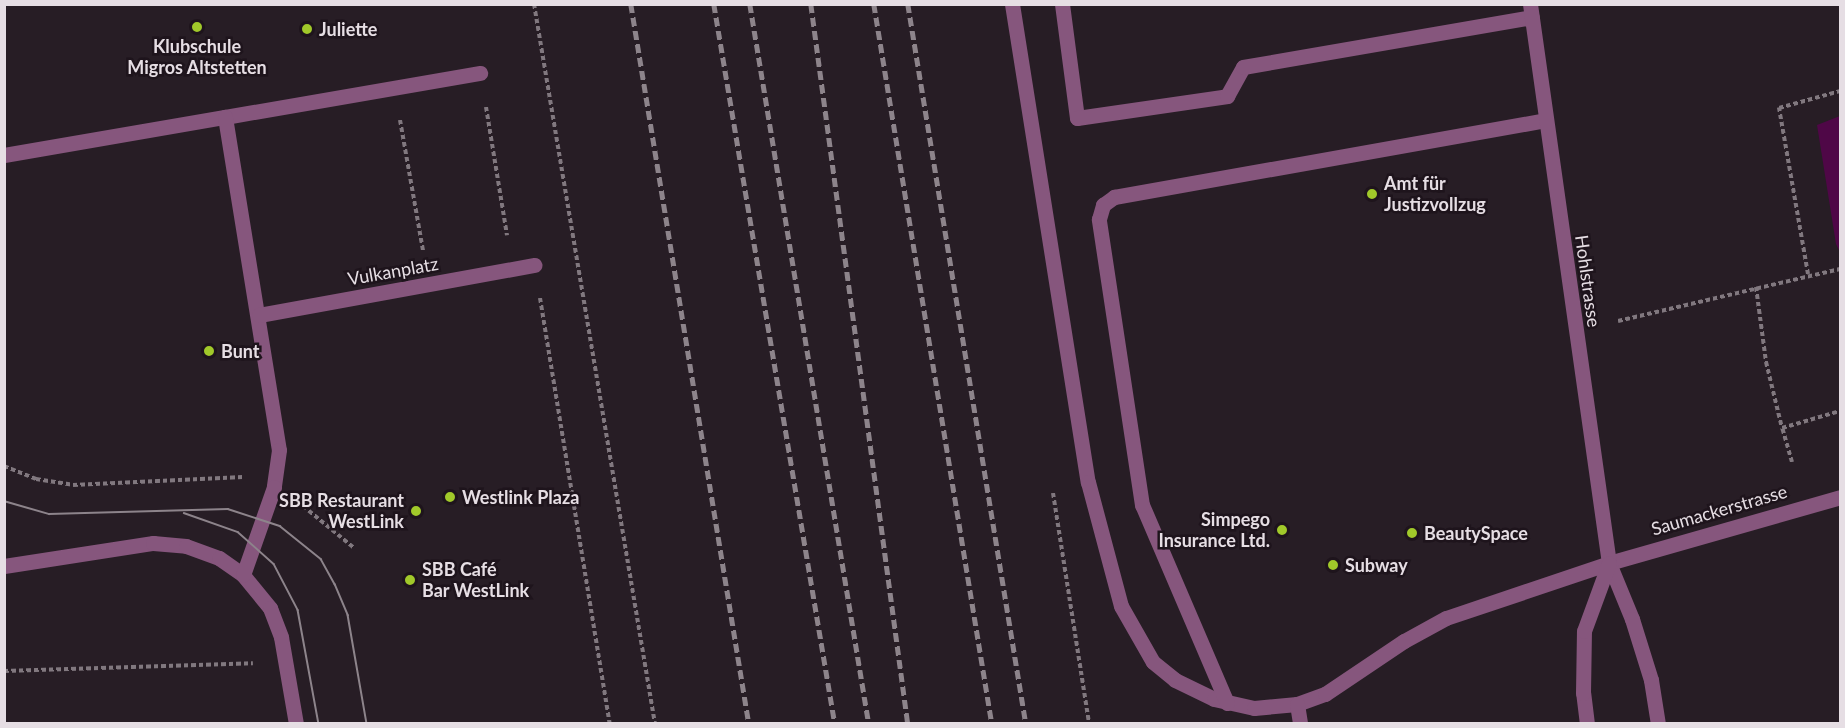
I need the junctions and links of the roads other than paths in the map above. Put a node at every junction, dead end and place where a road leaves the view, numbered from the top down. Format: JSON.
{"nodes":[{"id":1,"x":1011,"y":4,"type":"edge"},
{"id":2,"x":1062,"y":4,"type":"edge"},
{"id":3,"x":1531,"y":11,"type":"edge"},
{"id":4,"x":480,"y":73,"type":"road end"},
{"id":5,"x":225,"y":117,"type":"junction"},
{"id":6,"x":1545,"y":120,"type":"junction"},
{"id":7,"x":4,"y":155,"type":"edge"},
{"id":8,"x":535,"y":265,"type":"road end"},
{"id":9,"x":259,"y":315,"type":"junction"},
{"id":10,"x":1840,"y":497,"type":"edge"},
{"id":11,"x":1609,"y":563,"type":"junction"},
{"id":12,"x":4,"y":566,"type":"edge"},
{"id":13,"x":243,"y":575,"type":"junction"},
{"id":14,"x":1227,"y":703,"type":"junction"},
{"id":15,"x":1296,"y":704,"type":"junction"},
{"id":16,"x":296,"y":723,"type":"edge"},
{"id":17,"x":1300,"y":723,"type":"edge"},
{"id":18,"x":1587,"y":723,"type":"edge"},
{"id":19,"x":1658,"y":723,"type":"edge"}],
"edges":[{"from":1,"to":14,"type":"street","name":"Saumackerstrasse"},
{"from":2,"to":3,"type":"street"},
{"from":3,"to":6,"type":"street","name":"Hohlstrasse"},
{"from":4,"to":5,"type":"street"},
{"from":5,"to":7,"type":"street"},
{"from":5,"to":9,"type":"street"},
{"from":6,"to":11,"type":"street","name":"Hohlstrasse"},
{"from":6,"to":14,"type":"street"},
{"from":8,"to":9,"type":"street","name":"Vulkanplatz"},
{"from":9,"to":13,"type":"street"},
{"from":10,"to":11,"type":"street","name":"Saumackerstrasse"},
{"from":11,"to":15,"type":"street","name":"Saumackerstrasse"},
{"from":11,"to":18,"type":"street","name":"Hohlstrasse"},
{"from":11,"to":19,"type":"street","name":"Hohlstrasse"},
{"from":12,"to":13,"type":"street"},
{"from":13,"to":16,"type":"street"},
{"from":14,"to":15,"type":"street","name":"Saumackerstrasse"},
{"from":15,"to":17,"type":"street"}]}
